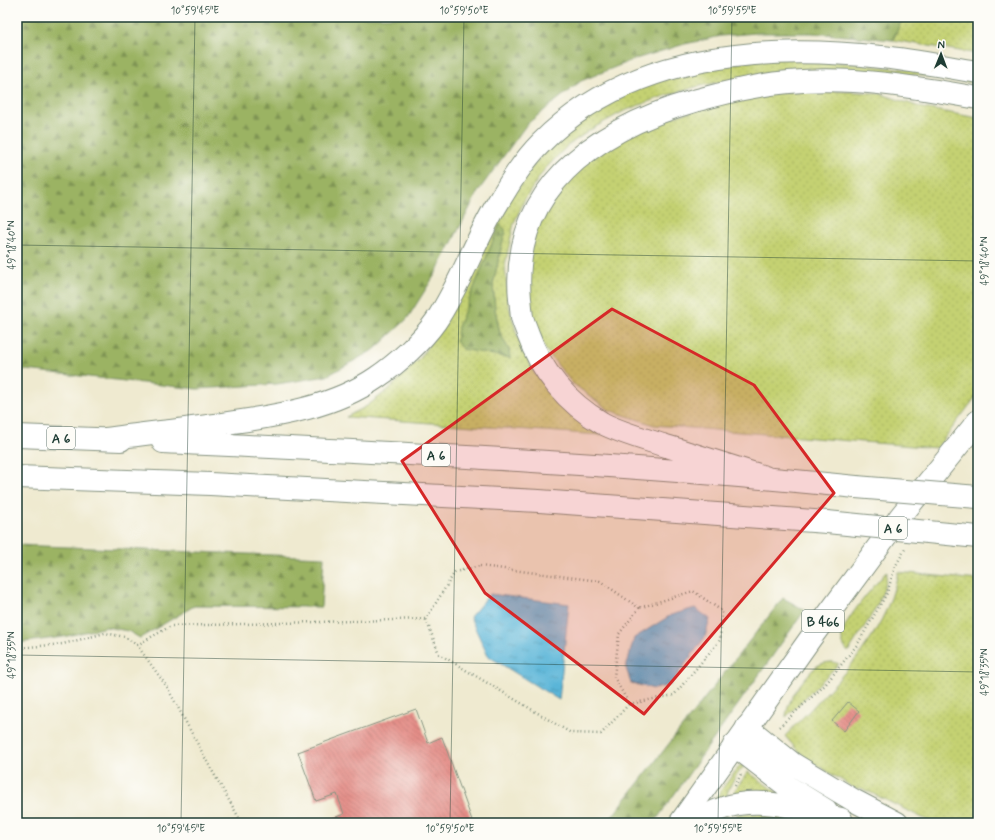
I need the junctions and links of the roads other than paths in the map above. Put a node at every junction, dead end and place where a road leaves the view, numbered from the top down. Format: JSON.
{"nodes":[{"id":1,"x":978,"y":72,"type":"edge"},
{"id":2,"x":978,"y":98,"type":"edge"},
{"id":3,"x":978,"y":421,"type":"edge"},
{"id":4,"x":17,"y":436,"type":"edge"},
{"id":5,"x":106,"y":439,"type":"junction"},
{"id":6,"x":17,"y":477,"type":"edge"},
{"id":7,"x":765,"y":477,"type":"junction"},
{"id":8,"x":978,"y":498,"type":"edge"},
{"id":9,"x":968,"y":536,"type":"edge"},
{"id":10,"x":747,"y":727,"type":"junction"},
{"id":11,"x":734,"y":745,"type":"junction"},
{"id":12,"x":845,"y":821,"type":"edge"},
{"id":13,"x":680,"y":823,"type":"edge"},
{"id":14,"x":698,"y":823,"type":"edge"},
{"id":15,"x":897,"y":823,"type":"edge"}],
"edges":[{"from":1,"to":5,"type":"main road"},
{"from":2,"to":7,"type":"main road"},
{"from":3,"to":10,"type":"main road","number":"B 466"},
{"from":4,"to":5,"type":"main road","number":"A 6"},
{"from":5,"to":7,"type":"main road","number":"A 6"},
{"from":6,"to":9,"type":"main road","number":"A 6","bridge":true},
{"from":7,"to":8,"type":"main road","number":"A 6","bridge":true},
{"from":10,"to":11,"type":"main road","number":"B 466"},
{"from":10,"to":15,"type":"main road"},
{"from":11,"to":12,"type":"main road"},
{"from":11,"to":13,"type":"main road","number":"B 466"},
{"from":12,"to":14,"type":"main road"}]}
